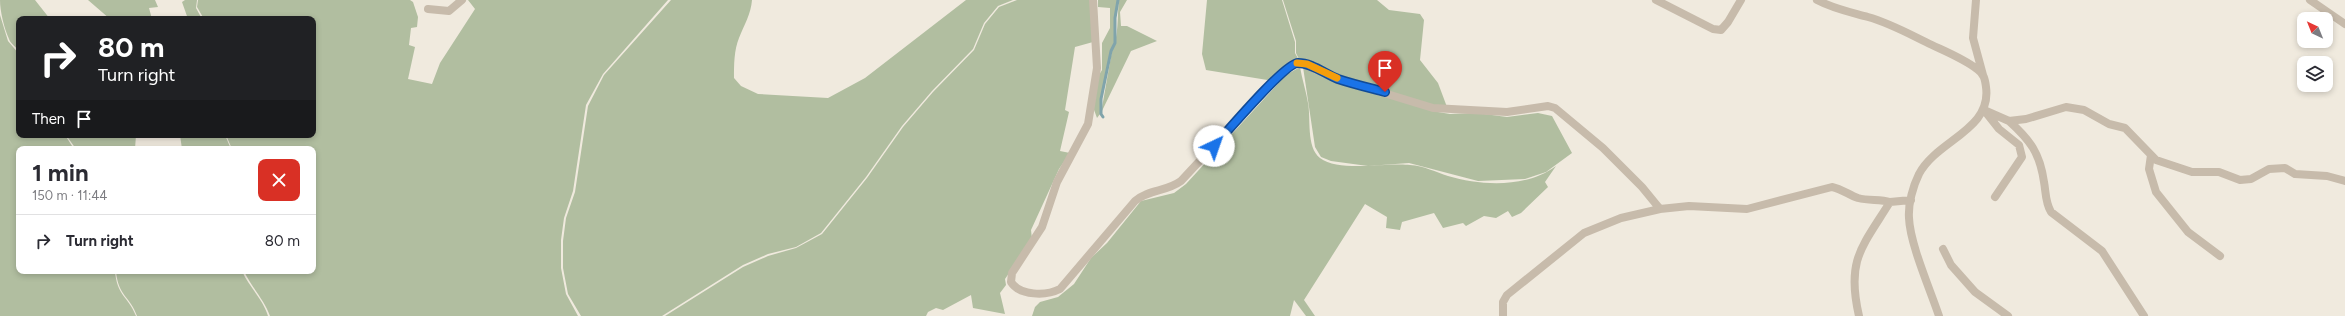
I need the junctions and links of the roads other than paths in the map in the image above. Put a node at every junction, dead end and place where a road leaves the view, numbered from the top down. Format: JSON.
{"nodes":[{"id":1,"x":1093,"y":0,"type":"edge"},
{"id":2,"x":1656,"y":0,"type":"edge"},
{"id":3,"x":1741,"y":0,"type":"edge"},
{"id":4,"x":1817,"y":0,"type":"edge"},
{"id":5,"x":1976,"y":0,"type":"edge"},
{"id":6,"x":2310,"y":0,"type":"edge"},
{"id":7,"x":461,"y":1,"type":"edge"},
{"id":8,"x":428,"y":9,"type":"dead end"},
{"id":9,"x":2345,"y":24,"type":"edge"},
{"id":10,"x":1984,"y":75,"type":"junction"},
{"id":11,"x":1984,"y":110,"type":"junction"},
{"id":12,"x":2009,"y":121,"type":"junction"},
{"id":13,"x":2151,"y":155,"type":"junction"},
{"id":14,"x":2345,"y":181,"type":"edge"},
{"id":15,"x":1995,"y":197,"type":"dead end"},
{"id":16,"x":1911,"y":200,"type":"junction"},
{"id":17,"x":1890,"y":202,"type":"junction"},
{"id":18,"x":1660,"y":209,"type":"junction"},
{"id":19,"x":1942,"y":249,"type":"dead end"},
{"id":20,"x":2220,"y":256,"type":"dead end"},
{"id":21,"x":1503,"y":316,"type":"edge"},
{"id":22,"x":1859,"y":316,"type":"edge"},
{"id":23,"x":1938,"y":316,"type":"edge"},
{"id":24,"x":2008,"y":316,"type":"edge"},
{"id":25,"x":2144,"y":316,"type":"edge"}],
"edges":[{"from":1,"to":18,"type":"street"},
{"from":2,"to":3,"type":"street"},
{"from":4,"to":10,"type":"street"},
{"from":5,"to":10,"type":"street"},
{"from":6,"to":9,"type":"street"},
{"from":7,"to":8,"type":"street"},
{"from":10,"to":11,"type":"street"},
{"from":11,"to":12,"type":"street"},
{"from":11,"to":15,"type":"street"},
{"from":11,"to":16,"type":"street"},
{"from":12,"to":13,"type":"street"},
{"from":12,"to":25,"type":"street"},
{"from":13,"to":14,"type":"street"},
{"from":13,"to":20,"type":"street"},
{"from":16,"to":17,"type":"street"},
{"from":16,"to":23,"type":"street"},
{"from":17,"to":18,"type":"street"},
{"from":17,"to":22,"type":"street"},
{"from":18,"to":21,"type":"street"},
{"from":19,"to":24,"type":"street"}]}
